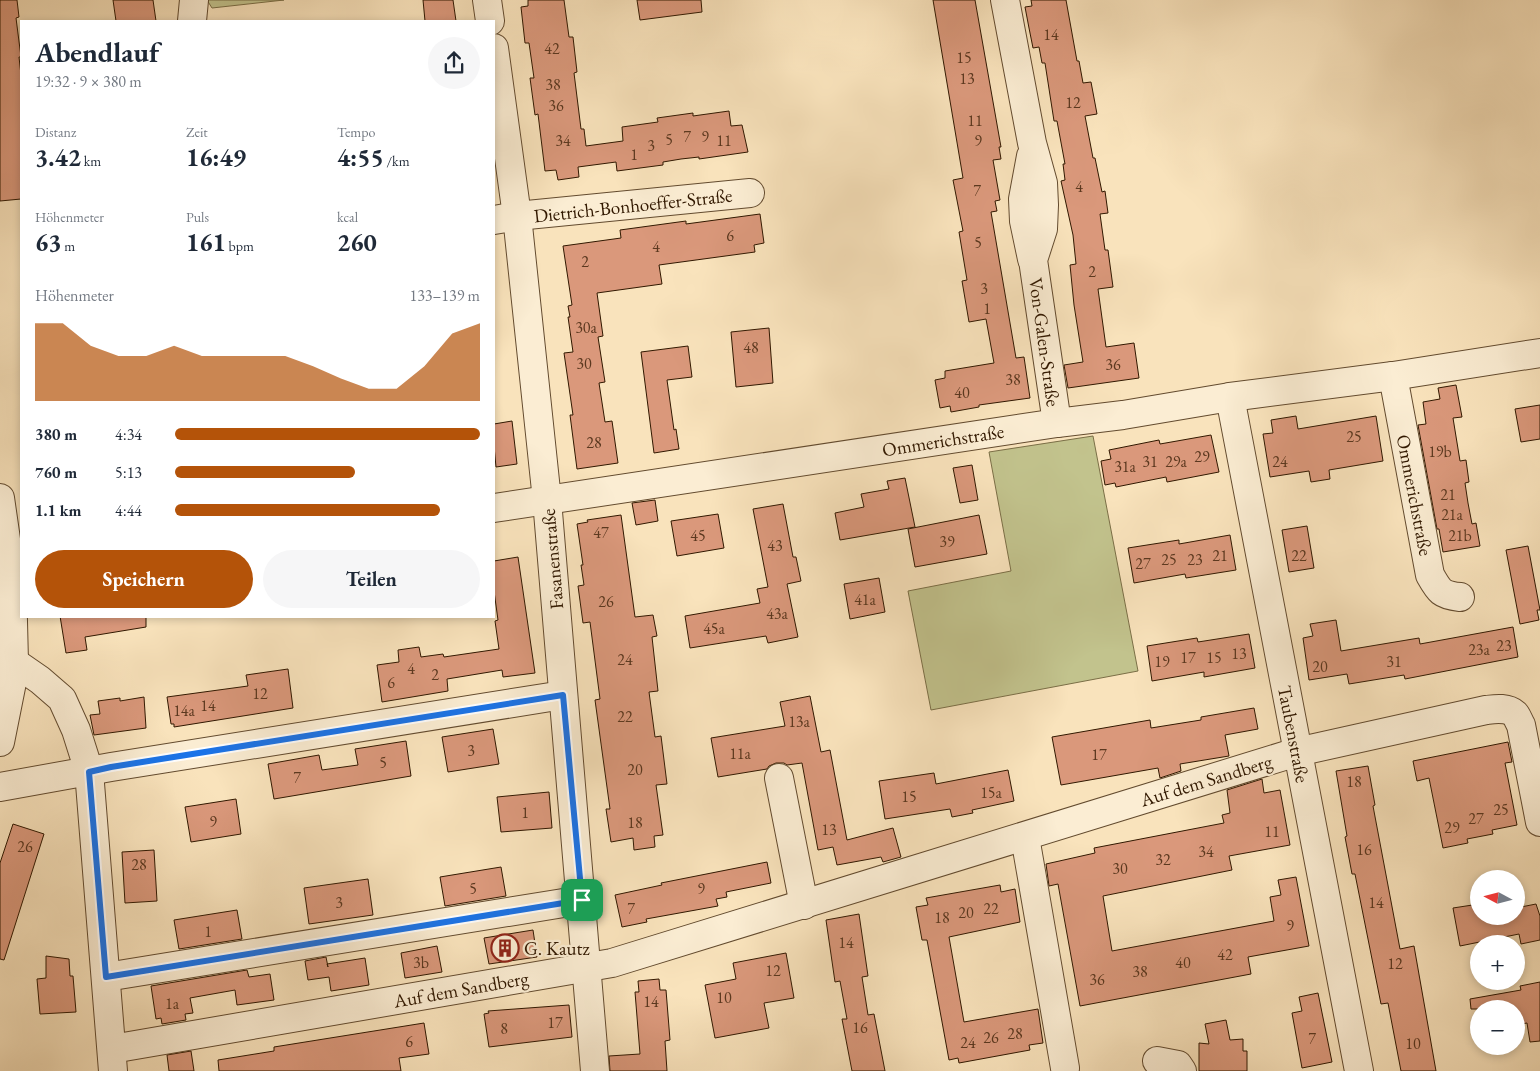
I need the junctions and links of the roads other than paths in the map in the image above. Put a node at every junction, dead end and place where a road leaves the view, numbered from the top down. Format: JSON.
{"nodes":[{"id":1,"x":194,"y":0,"type":"edge"},
{"id":2,"x":487,"y":0,"type":"edge"},
{"id":3,"x":1005,"y":0,"type":"edge"},
{"id":4,"x":192,"y":20,"type":"edge"},
{"id":5,"x":490,"y":20,"type":"edge"},
{"id":6,"x":495,"y":63,"type":"edge"},
{"id":7,"x":750,"y":193,"type":"dead end"},
{"id":8,"x":505,"y":218,"type":"edge"},
{"id":9,"x":1540,"y":353,"type":"edge"},
{"id":10,"x":1393,"y":376,"type":"junction"},
{"id":11,"x":1230,"y":397,"type":"junction"},
{"id":12,"x":1056,"y":423,"type":"junction"},
{"id":13,"x":0,"y":498,"type":"edge"},
{"id":14,"x":547,"y":500,"type":"junction"},
{"id":15,"x":495,"y":508,"type":"edge"},
{"id":16,"x":11,"y":582,"type":"edge"},
{"id":17,"x":1460,"y":597,"type":"dead end"},
{"id":18,"x":14,"y":662,"type":"junction"},
{"id":19,"x":563,"y":695,"type":"junction"},
{"id":20,"x":0,"y":742,"type":"edge"},
{"id":21,"x":1297,"y":752,"type":"junction"},
{"id":22,"x":89,"y":772,"type":"junction"},
{"id":23,"x":780,"y":778,"type":"dead end"},
{"id":24,"x":0,"y":787,"type":"edge"},
{"id":25,"x":1540,"y":822,"type":"edge"},
{"id":26,"x":1025,"y":837,"type":"junction"},
{"id":27,"x":582,"y":900,"type":"junction"},
{"id":28,"x":804,"y":904,"type":"junction"},
{"id":29,"x":587,"y":967,"type":"junction"},
{"id":30,"x":106,"y":977,"type":"junction"},
{"id":31,"x":113,"y":1060,"type":"edge"},
{"id":32,"x":1065,"y":1068,"type":"dead end"},
{"id":33,"x":596,"y":1071,"type":"edge"},
{"id":34,"x":1359,"y":1071,"type":"edge"}],
"edges":[{"from":1,"to":4,"type":"street"},
{"from":2,"to":5,"type":"street"},
{"from":3,"to":12,"type":"street","name":"Von-Galen-Straße"},
{"from":6,"to":8,"type":"street","name":"Fasanenstraße"},
{"from":7,"to":8,"type":"street","name":"Dietrich-Bonhoeffer-Straße"},
{"from":8,"to":14,"type":"street","name":"Fasanenstraße"},
{"from":9,"to":10,"type":"street","name":"Ommerichstraße"},
{"from":10,"to":11,"type":"street","name":"Ommerichstraße"},
{"from":10,"to":17,"type":"street","name":"Ommerichstraße"},
{"from":11,"to":12,"type":"street","name":"Ommerichstraße"},
{"from":11,"to":21,"type":"street","name":"Taubenstraße"},
{"from":12,"to":14,"type":"street","name":"Ommerichstraße"},
{"from":13,"to":16,"type":"street"},
{"from":14,"to":15,"type":"street","name":"Ommerichstraße"},
{"from":14,"to":19,"type":"street","name":"Fasanenstraße"},
{"from":16,"to":18,"type":"street"},
{"from":18,"to":20,"type":"street"},
{"from":18,"to":22,"type":"street"},
{"from":19,"to":22,"type":"street"},
{"from":19,"to":27,"type":"street","name":"Fasanenstraße"},
{"from":21,"to":25,"type":"street","name":"Auf dem Sandberg"},
{"from":21,"to":26,"type":"street","name":"Auf dem Sandberg"},
{"from":21,"to":34,"type":"street","name":"Taubenstraße"},
{"from":22,"to":24,"type":"street"},
{"from":22,"to":30,"type":"street"},
{"from":23,"to":28,"type":"street"},
{"from":26,"to":28,"type":"street","name":"Auf dem Sandberg"},
{"from":26,"to":32,"type":"street"},
{"from":27,"to":29,"type":"street","name":"Fasanenstraße"},
{"from":27,"to":30,"type":"street"},
{"from":28,"to":29,"type":"street","name":"Auf dem Sandberg"},
{"from":29,"to":31,"type":"street","name":"Auf dem Sandberg"},
{"from":29,"to":33,"type":"street","name":"Fasanenstraße"},
{"from":30,"to":31,"type":"street"}]}
